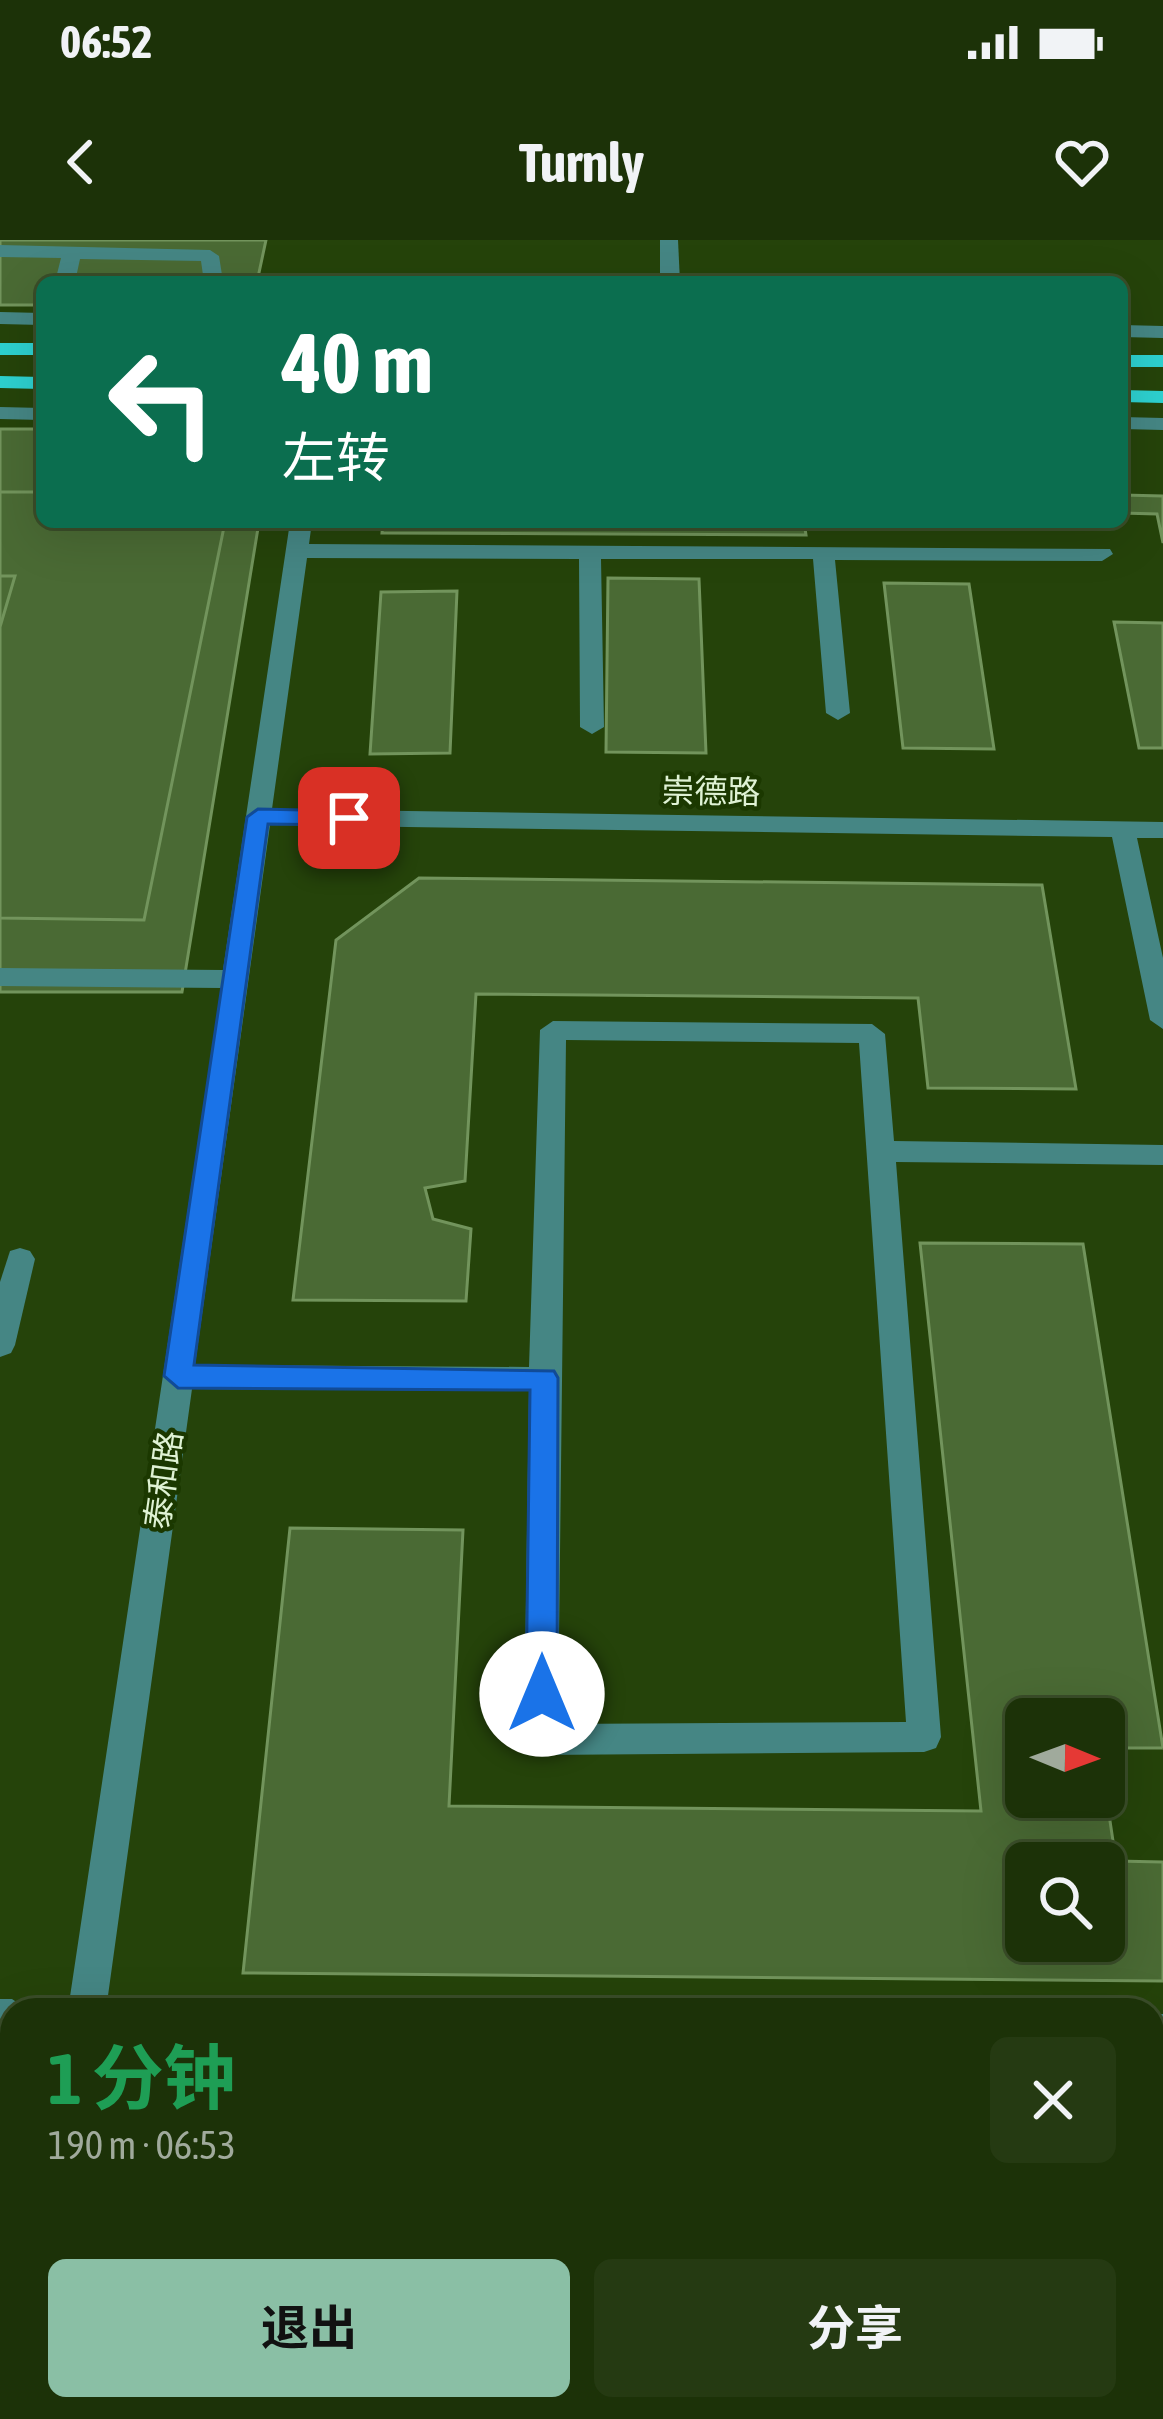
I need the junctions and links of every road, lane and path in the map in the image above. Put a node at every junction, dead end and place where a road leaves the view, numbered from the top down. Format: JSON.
{"nodes":[{"id":1,"x":669,"y":240,"type":"edge"},
{"id":2,"x":0,"y":251,"type":"edge"},
{"id":3,"x":72,"y":253,"type":"junction"},
{"id":4,"x":66,"y":276,"type":"edge"},
{"id":5,"x":212,"y":276,"type":"edge"},
{"id":6,"x":670,"y":276,"type":"edge"},
{"id":7,"x":0,"y":319,"type":"edge"},
{"id":8,"x":36,"y":319,"type":"edge"},
{"id":9,"x":1128,"y":331,"type":"edge"},
{"id":10,"x":1163,"y":332,"type":"edge"},
{"id":11,"x":0,"y":349,"type":"edge"},
{"id":12,"x":36,"y":349,"type":"edge"},
{"id":13,"x":1128,"y":361,"type":"edge"},
{"id":14,"x":1163,"y":362,"type":"edge"},
{"id":15,"x":0,"y":382,"type":"edge"},
{"id":16,"x":36,"y":383,"type":"edge"},
{"id":17,"x":1128,"y":396,"type":"edge"},
{"id":18,"x":1163,"y":397,"type":"edge"},
{"id":19,"x":0,"y":413,"type":"edge"},
{"id":20,"x":36,"y":414,"type":"edge"},
{"id":21,"x":1128,"y":423,"type":"edge"},
{"id":22,"x":1163,"y":424,"type":"edge"},
{"id":23,"x":875,"y":528,"type":"edge"},
{"id":24,"x":299,"y":537,"type":"edge"},
{"id":25,"x":590,"y":552,"type":"junction"},
{"id":26,"x":823,"y":553,"type":"junction"},
{"id":27,"x":880,"y":553,"type":"junction"},
{"id":28,"x":1102,"y":554,"type":"dead end"},
{"id":29,"x":838,"y":713,"type":"dead end"},
{"id":30,"x":592,"y":727,"type":"dead end"},
{"id":31,"x":258,"y":817,"type":"junction"},
{"id":32,"x":1123,"y":830,"type":"junction"},
{"id":33,"x":1163,"y":830,"type":"edge"},
{"id":34,"x":0,"y":977,"type":"edge"},
{"id":35,"x":235,"y":979,"type":"junction"},
{"id":36,"x":1163,"y":1020,"type":"edge"},
{"id":37,"x":880,"y":1151,"type":"junction"},
{"id":38,"x":1163,"y":1155,"type":"edge"},
{"id":39,"x":20,"y":1258,"type":"dead end"},
{"id":40,"x":0,"y":1345,"type":"edge"},
{"id":41,"x":178,"y":1376,"type":"junction"},
{"id":42,"x":544,"y":1378,"type":"junction"},
{"id":43,"x":89,"y":1998,"type":"edge"}],
"edges":[{"from":1,"to":6,"type":"street"},
{"from":2,"to":3,"type":"street"},
{"from":3,"to":4,"type":"street"},
{"from":3,"to":5,"type":"street"},
{"from":7,"to":8,"type":"street"},
{"from":9,"to":10,"type":"street"},
{"from":11,"to":12,"type":"main road"},
{"from":13,"to":14,"type":"main road"},
{"from":15,"to":16,"type":"main road"},
{"from":17,"to":18,"type":"main road"},
{"from":19,"to":20,"type":"street"},
{"from":21,"to":22,"type":"street"},
{"from":23,"to":27,"type":"street"},
{"from":24,"to":25,"type":"street"},
{"from":24,"to":31,"type":"street","name":"泰和路"},
{"from":25,"to":26,"type":"street"},
{"from":25,"to":30,"type":"street"},
{"from":26,"to":27,"type":"street"},
{"from":26,"to":29,"type":"street"},
{"from":27,"to":28,"type":"street"},
{"from":31,"to":32,"type":"street","name":"崇德路"},
{"from":31,"to":35,"type":"street","name":"泰和路"},
{"from":32,"to":33,"type":"street","name":"崇德路"},
{"from":32,"to":36,"type":"street"},
{"from":34,"to":35,"type":"street"},
{"from":35,"to":41,"type":"street","name":"泰和路"},
{"from":37,"to":38,"type":"street"},
{"from":37,"to":42,"type":"street"},
{"from":37,"to":42,"type":"street"},
{"from":39,"to":40,"type":"street"},
{"from":41,"to":42,"type":"street"},
{"from":41,"to":43,"type":"street","name":"泰和路"}]}
